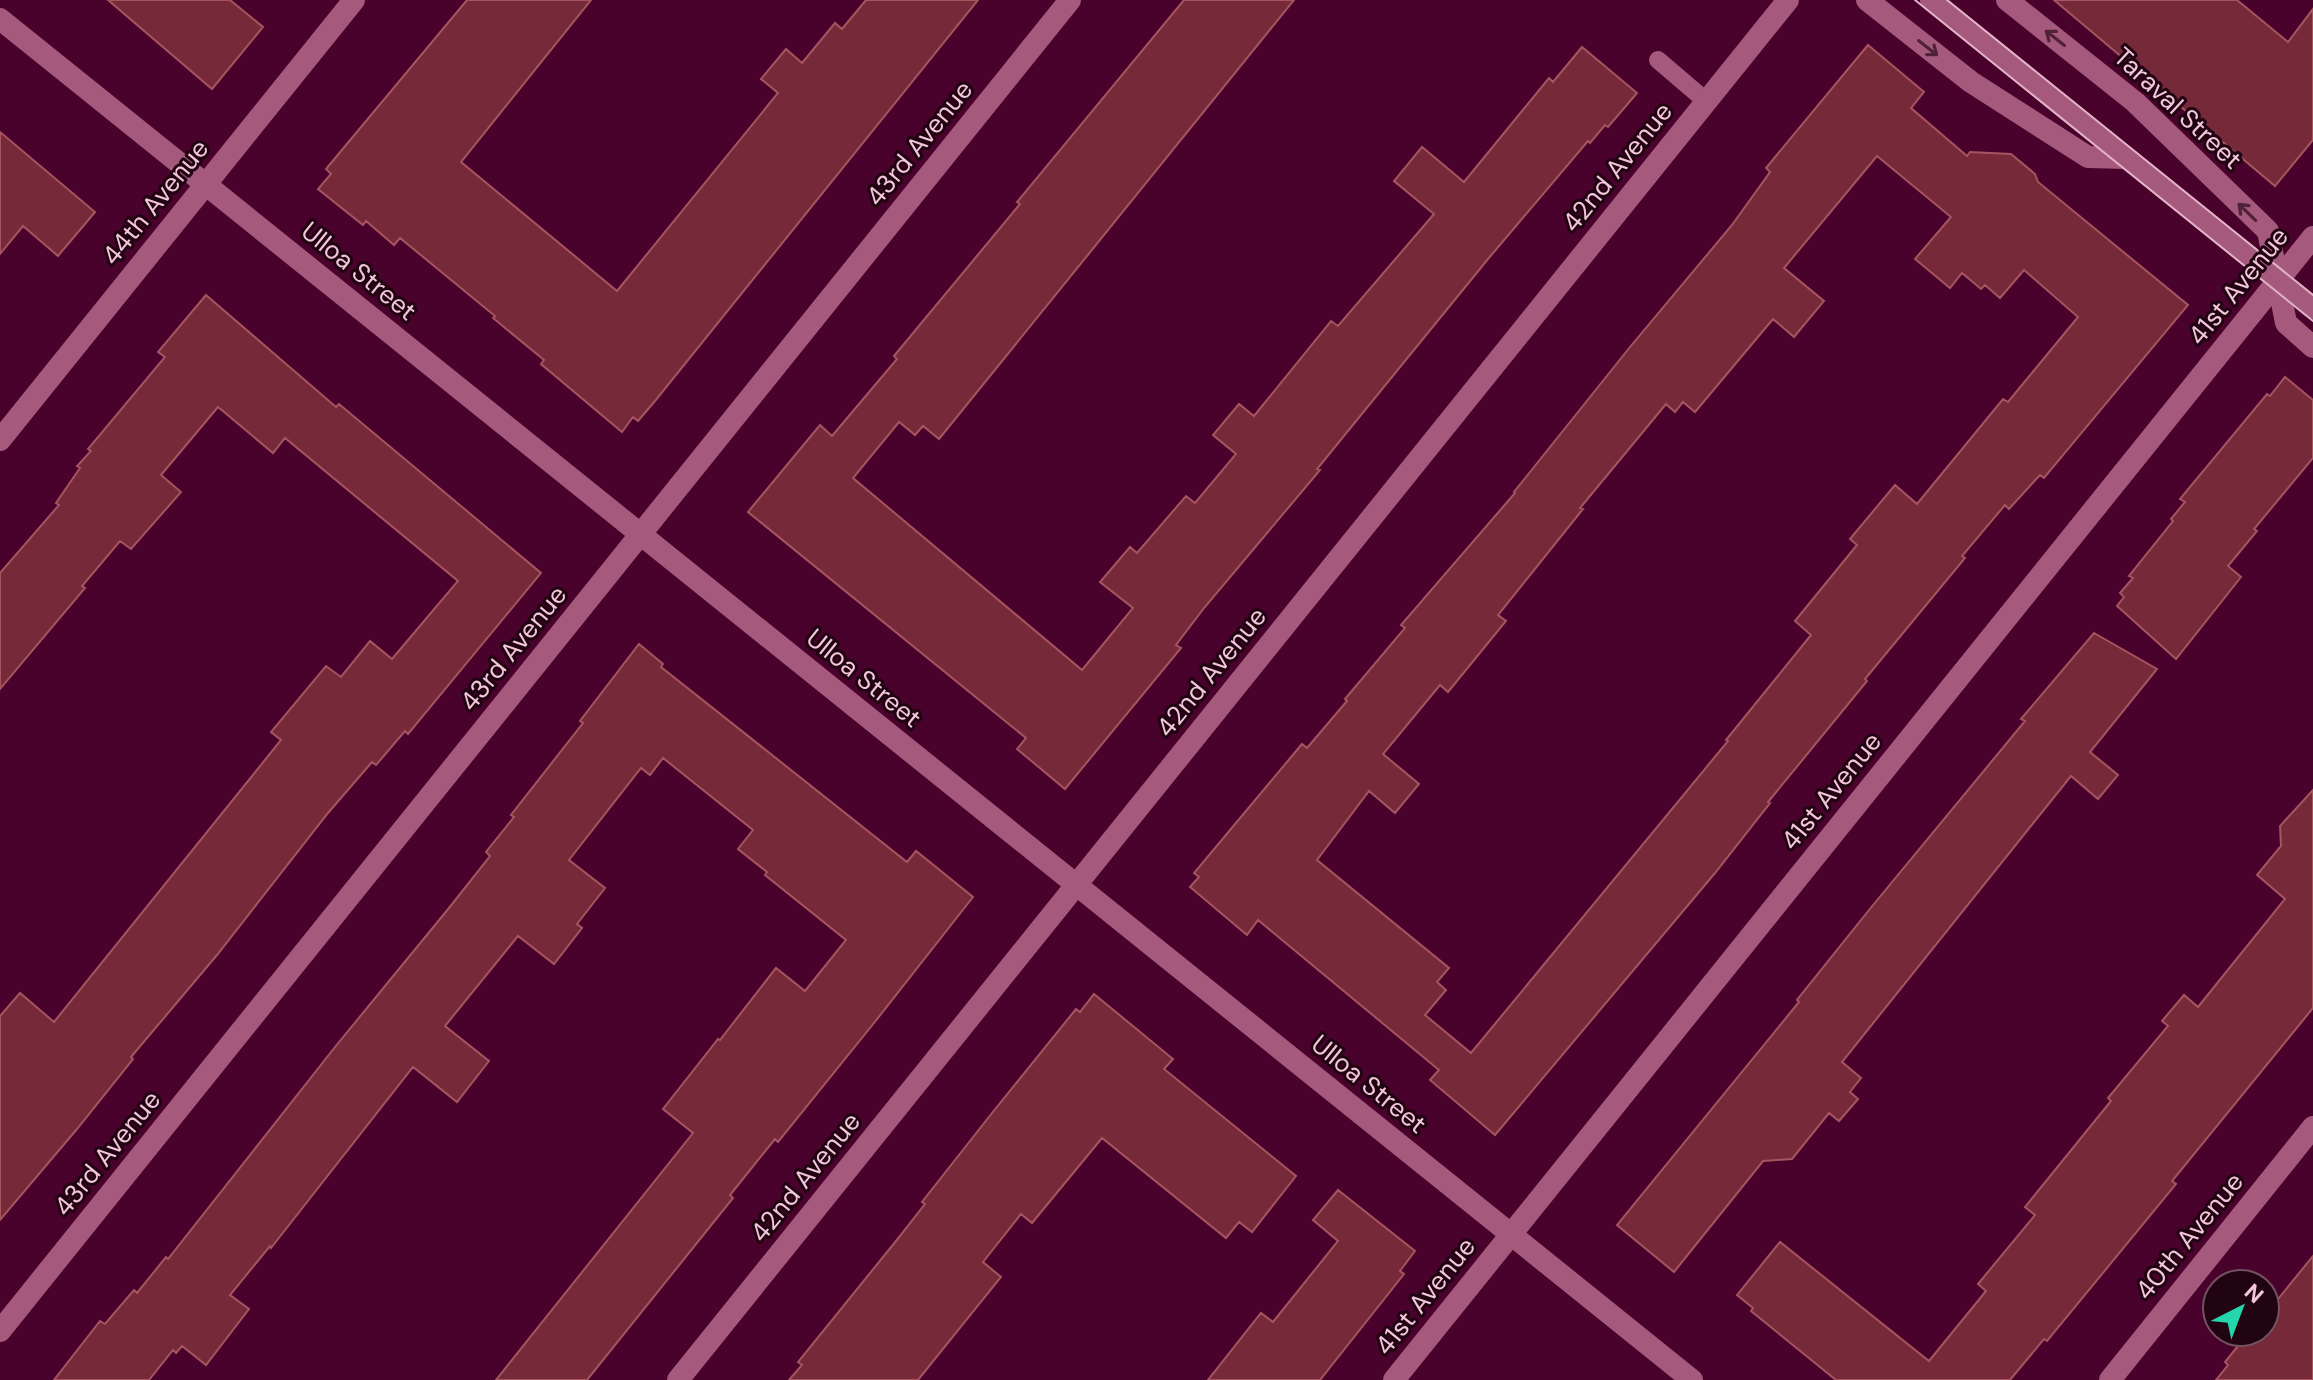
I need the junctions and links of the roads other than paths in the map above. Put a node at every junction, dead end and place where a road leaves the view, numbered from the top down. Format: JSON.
{"nodes":[{"id":1,"x":354,"y":0,"type":"edge"},
{"id":2,"x":1070,"y":0,"type":"edge"},
{"id":3,"x":1788,"y":0,"type":"edge"},
{"id":4,"x":1867,"y":0,"type":"edge"},
{"id":5,"x":1931,"y":0,"type":"edge"},
{"id":6,"x":2007,"y":0,"type":"edge"},
{"id":7,"x":0,"y":19,"type":"edge"},
{"id":8,"x":1658,"y":60,"type":"dead end"},
{"id":9,"x":1706,"y":101,"type":"junction"},
{"id":10,"x":2127,"y":158,"type":"junction"},
{"id":11,"x":206,"y":184,"type":"junction"},
{"id":12,"x":2313,"y":237,"type":"edge"},
{"id":13,"x":2278,"y":280,"type":"junction"},
{"id":14,"x":2313,"y":308,"type":"edge"},
{"id":15,"x":2313,"y":347,"type":"edge"},
{"id":16,"x":0,"y":440,"type":"edge"},
{"id":17,"x":641,"y":534,"type":"junction"},
{"id":18,"x":1076,"y":884,"type":"junction"},
{"id":19,"x":2313,"y":1127,"type":"edge"},
{"id":20,"x":1511,"y":1234,"type":"junction"},
{"id":21,"x":0,"y":1331,"type":"edge"},
{"id":22,"x":678,"y":1380,"type":"edge"},
{"id":23,"x":1394,"y":1380,"type":"edge"},
{"id":24,"x":1692,"y":1380,"type":"edge"},
{"id":25,"x":2110,"y":1380,"type":"edge"}],
"edges":[{"from":1,"to":11,"type":"street","name":"44th Avenue"},
{"from":2,"to":17,"type":"street","name":"43rd Avenue"},
{"from":3,"to":9,"type":"street","name":"42nd Avenue"},
{"from":4,"to":10,"type":"street","one_way":true},
{"from":5,"to":10,"type":"street"},
{"from":13,"to":6,"type":"street","name":"Taraval Street","one_way":true},
{"from":7,"to":11,"type":"street","name":"Ulloa Street"},
{"from":8,"to":9,"type":"lane"},
{"from":9,"to":18,"type":"street","name":"42nd Avenue"},
{"from":10,"to":13,"type":"street"},
{"from":11,"to":16,"type":"street","name":"44th Avenue"},
{"from":11,"to":17,"type":"street","name":"Ulloa Street"},
{"from":12,"to":13,"type":"street","name":"41st Avenue"},
{"from":13,"to":14,"type":"street"},
{"from":13,"to":15,"type":"street","name":"Taraval Street"},
{"from":13,"to":20,"type":"street","name":"41st Avenue"},
{"from":17,"to":18,"type":"street","name":"Ulloa Street"},
{"from":17,"to":21,"type":"street","name":"43rd Avenue"},
{"from":18,"to":20,"type":"street","name":"Ulloa Street"},
{"from":18,"to":22,"type":"street","name":"42nd Avenue"},
{"from":19,"to":25,"type":"street","name":"40th Avenue"},
{"from":20,"to":23,"type":"street","name":"41st Avenue"},
{"from":20,"to":24,"type":"street","name":"Ulloa Street"}]}
